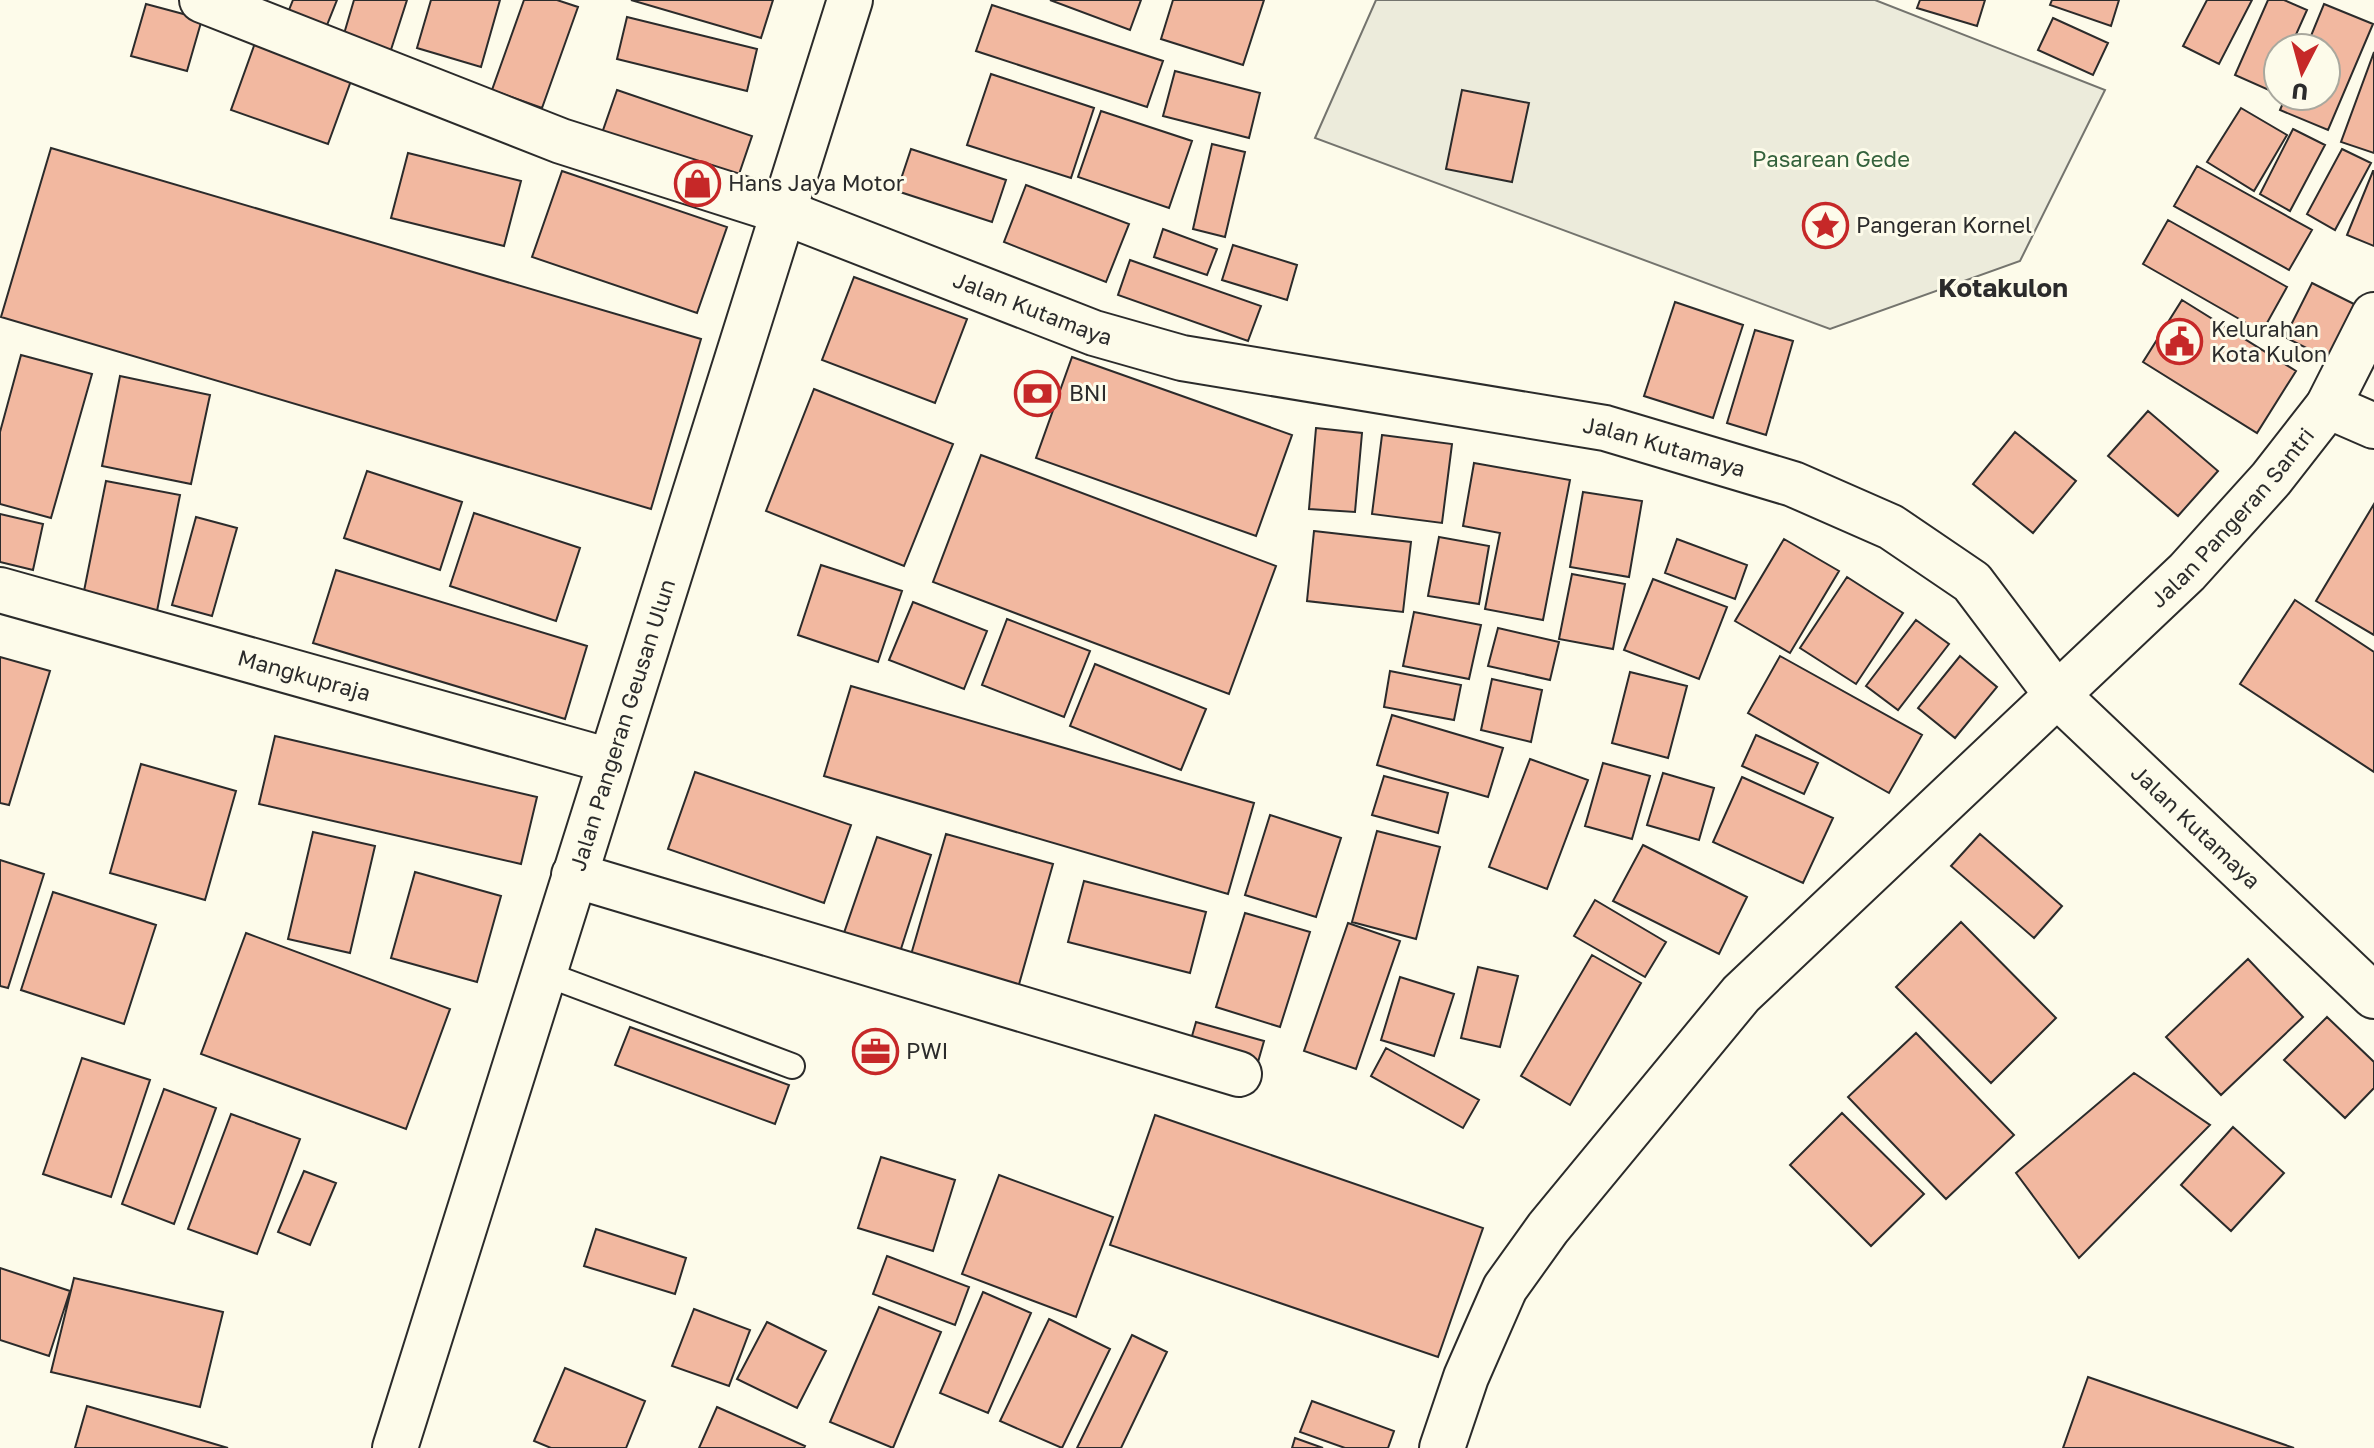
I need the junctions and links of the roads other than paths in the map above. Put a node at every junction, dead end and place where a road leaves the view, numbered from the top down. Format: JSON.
{"nodes":[{"id":1,"x":202,"y":0,"type":"edge"},
{"id":2,"x":850,"y":0,"type":"edge"},
{"id":3,"x":781,"y":211,"type":"junction"},
{"id":4,"x":2374,"y":315,"type":"edge"},
{"id":5,"x":2328,"y":406,"type":"junction"},
{"id":6,"x":2374,"y":426,"type":"edge"},
{"id":7,"x":0,"y":590,"type":"edge"},
{"id":8,"x":2057,"y":695,"type":"junction"},
{"id":9,"x":610,"y":761,"type":"junction"},
{"id":10,"x":574,"y":875,"type":"junction"},
{"id":11,"x":543,"y":973,"type":"junction"},
{"id":12,"x":2374,"y":996,"type":"edge"},
{"id":13,"x":792,"y":1066,"type":"dead end"},
{"id":14,"x":1239,"y":1074,"type":"dead end"},
{"id":15,"x":395,"y":1448,"type":"edge"},
{"id":16,"x":1442,"y":1448,"type":"edge"}],
"edges":[{"from":1,"to":3,"type":"street","name":"Jalan Kutamaya"},
{"from":2,"to":3,"type":"street","name":"Jalan Pangeran Geusan Ulun"},
{"from":3,"to":8,"type":"street","name":"Jalan Kutamaya"},
{"from":3,"to":9,"type":"street","name":"Jalan Pangeran Geusan Ulun"},
{"from":4,"to":5,"type":"street","name":"Jalan Pangeran Santri"},
{"from":5,"to":6,"type":"street"},
{"from":5,"to":8,"type":"street","name":"Jalan Pangeran Santri"},
{"from":7,"to":9,"type":"street","name":"Mangkupraja"},
{"from":8,"to":12,"type":"street","name":"Jalan Kutamaya"},
{"from":8,"to":16,"type":"street","name":"Jalan Pangeran Santri"},
{"from":9,"to":10,"type":"street","name":"Jalan Pangeran Geusan Ulun"},
{"from":10,"to":11,"type":"street","name":"Jalan Pangeran Geusan Ulun"},
{"from":10,"to":14,"type":"street"},
{"from":11,"to":13,"type":"lane"},
{"from":11,"to":15,"type":"street","name":"Jalan Pangeran Geusan Ulun"}]}
